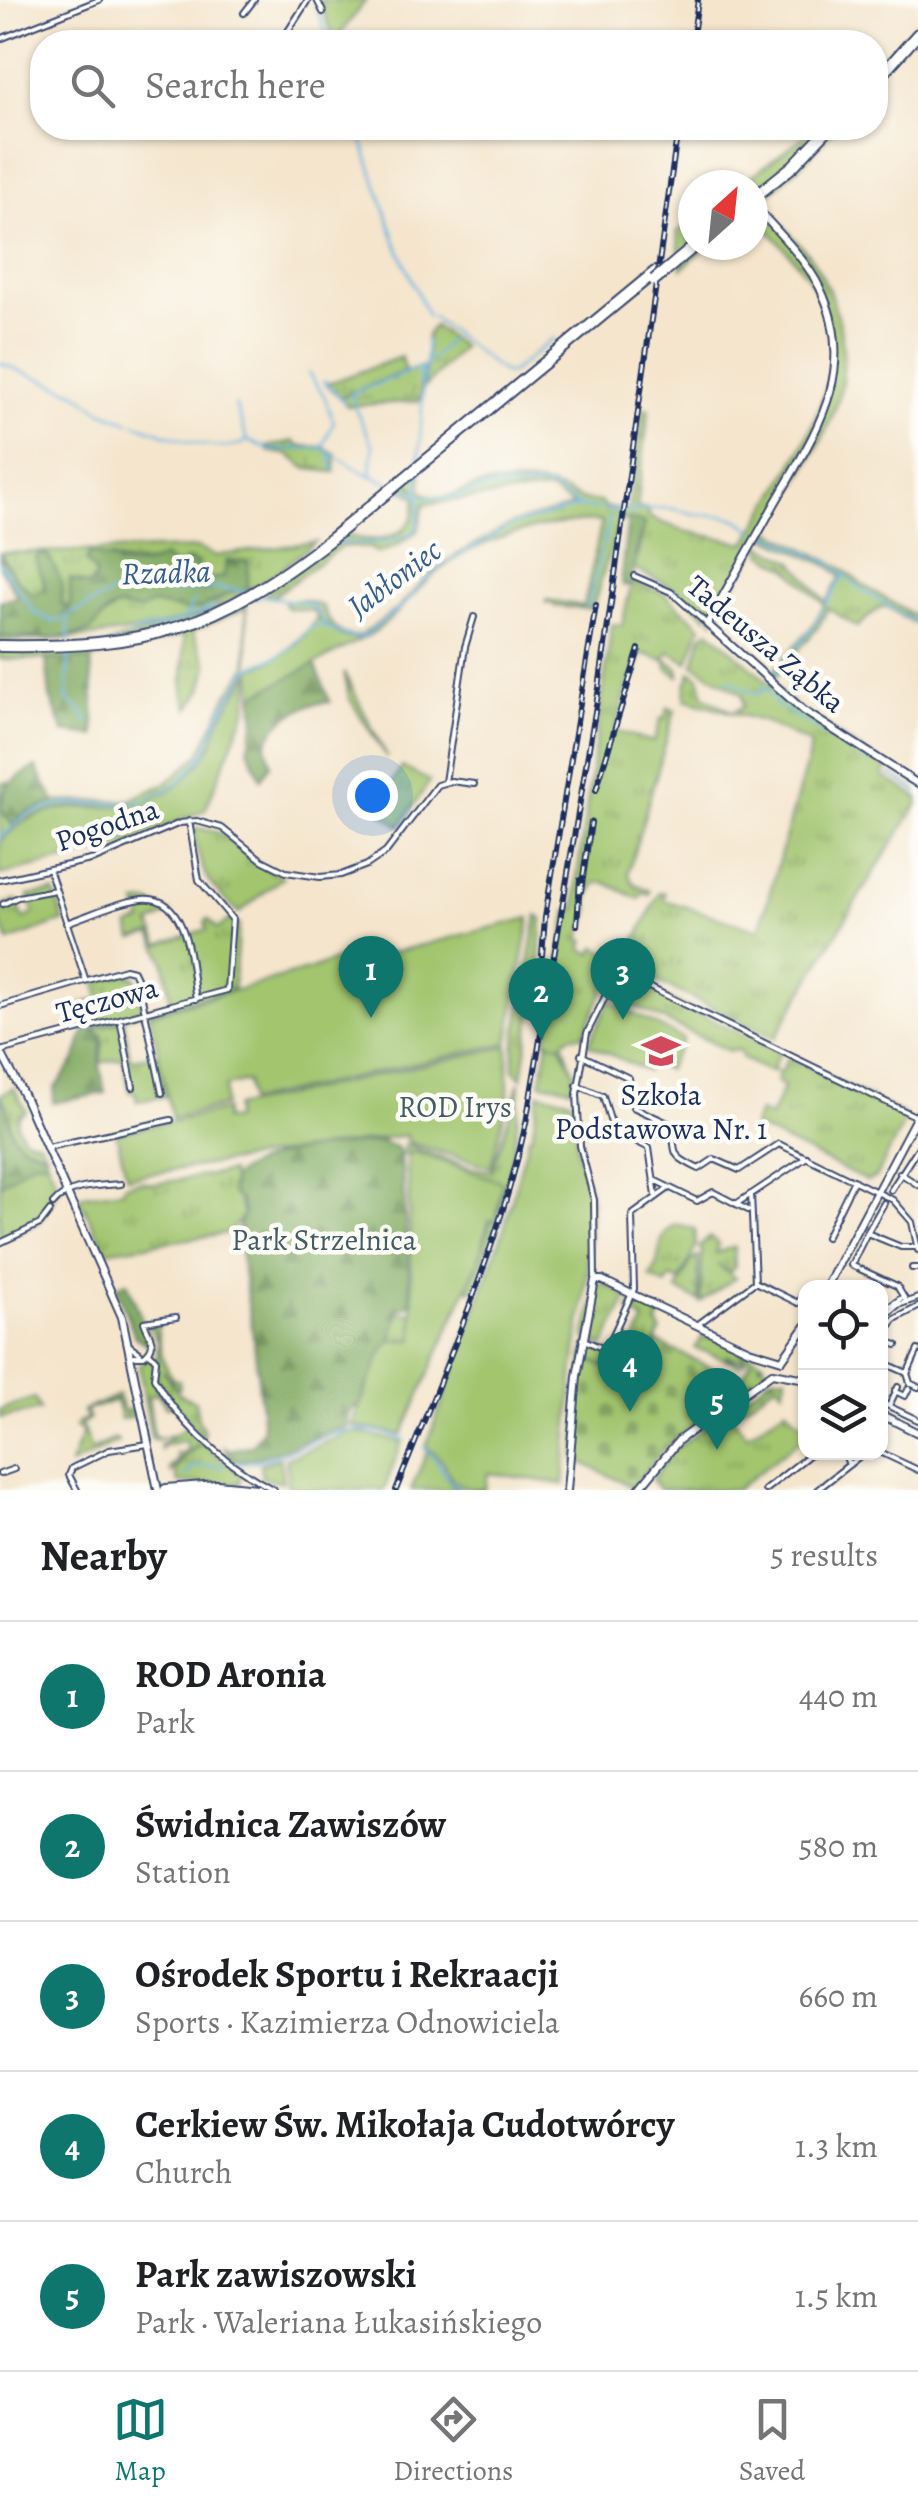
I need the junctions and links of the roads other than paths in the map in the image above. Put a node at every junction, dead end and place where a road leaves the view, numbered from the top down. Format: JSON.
{"nodes":[{"id":1,"x":98,"y":0,"type":"edge"},
{"id":2,"x":254,"y":0,"type":"edge"},
{"id":3,"x":308,"y":0,"type":"edge"},
{"id":4,"x":317,"y":0,"type":"edge"},
{"id":5,"x":323,"y":12,"type":"dead end"},
{"id":6,"x":244,"y":13,"type":"dead end"},
{"id":7,"x":289,"y":30,"type":"edge"},
{"id":8,"x":918,"y":34,"type":"edge"},
{"id":9,"x":0,"y":40,"type":"edge"},
{"id":10,"x":888,"y":68,"type":"edge"},
{"id":11,"x":815,"y":140,"type":"edge"},
{"id":12,"x":817,"y":140,"type":"edge"},
{"id":13,"x":768,"y":183,"type":"edge"},
{"id":14,"x":768,"y":186,"type":"edge"},
{"id":15,"x":768,"y":217,"type":"edge"},
{"id":16,"x":678,"y":257,"type":"edge"},
{"id":17,"x":634,"y":576,"type":"dead end"},
{"id":18,"x":474,"y":618,"type":"dead end"},
{"id":19,"x":707,"y":624,"type":"junction"},
{"id":20,"x":0,"y":646,"type":"edge"},
{"id":21,"x":445,"y":782,"type":"junction"},
{"id":22,"x":474,"y":784,"type":"dead end"},
{"id":23,"x":918,"y":784,"type":"edge"},
{"id":24,"x":189,"y":822,"type":"junction"},
{"id":25,"x":49,"y":869,"type":"junction"},
{"id":26,"x":0,"y":880,"type":"edge"},
{"id":27,"x":55,"y":890,"type":"junction"},
{"id":28,"x":2,"y":904,"type":"dead end"},
{"id":29,"x":66,"y":923,"type":"junction"},
{"id":30,"x":86,"y":980,"type":"junction"},
{"id":31,"x":196,"y":1000,"type":"junction"},
{"id":32,"x":0,"y":1006,"type":"edge"},
{"id":33,"x":146,"y":1014,"type":"junction"},
{"id":34,"x":120,"y":1020,"type":"junction"},
{"id":35,"x":1,"y":1051,"type":"edge"},
{"id":36,"x":581,"y":1055,"type":"junction"},
{"id":37,"x":577,"y":1084,"type":"junction"},
{"id":38,"x":134,"y":1088,"type":"dead end"},
{"id":39,"x":162,"y":1093,"type":"dead end"},
{"id":40,"x":918,"y":1116,"type":"edge"},
{"id":41,"x":171,"y":1120,"type":"dead end"},
{"id":42,"x":47,"y":1147,"type":"junction"},
{"id":43,"x":918,"y":1148,"type":"edge"},
{"id":44,"x":807,"y":1157,"type":"junction"},
{"id":45,"x":900,"y":1173,"type":"junction"},
{"id":46,"x":654,"y":1180,"type":"junction"},
{"id":47,"x":854,"y":1180,"type":"junction"},
{"id":48,"x":122,"y":1184,"type":"dead end"},
{"id":49,"x":918,"y":1186,"type":"edge"},
{"id":50,"x":669,"y":1188,"type":"junction"},
{"id":51,"x":875,"y":1190,"type":"junction"},
{"id":52,"x":891,"y":1190,"type":"dead end"},
{"id":53,"x":68,"y":1193,"type":"junction"},
{"id":54,"x":752,"y":1194,"type":"junction"},
{"id":55,"x":656,"y":1196,"type":"junction"},
{"id":56,"x":884,"y":1203,"type":"dead end"},
{"id":57,"x":53,"y":1204,"type":"dead end"},
{"id":58,"x":736,"y":1204,"type":"junction"},
{"id":59,"x":50,"y":1211,"type":"dead end"},
{"id":60,"x":750,"y":1212,"type":"junction"},
{"id":61,"x":867,"y":1233,"type":"junction"},
{"id":62,"x":826,"y":1238,"type":"dead end"},
{"id":63,"x":0,"y":1243,"type":"edge"},
{"id":64,"x":918,"y":1248,"type":"edge"},
{"id":65,"x":595,"y":1280,"type":"junction"},
{"id":66,"x":830,"y":1280,"type":"edge"},
{"id":67,"x":755,"y":1282,"type":"junction"},
{"id":68,"x":633,"y":1294,"type":"junction"},
{"id":69,"x":918,"y":1298,"type":"edge"},
{"id":70,"x":905,"y":1299,"type":"junction"},
{"id":71,"x":798,"y":1303,"type":"edge"},
{"id":72,"x":918,"y":1308,"type":"edge"},
{"id":73,"x":888,"y":1309,"type":"edge"},
{"id":74,"x":888,"y":1313,"type":"edge"},
{"id":75,"x":176,"y":1318,"type":"dead end"},
{"id":76,"x":697,"y":1325,"type":"junction"},
{"id":77,"x":888,"y":1328,"type":"edge"},
{"id":78,"x":798,"y":1337,"type":"edge"},
{"id":79,"x":582,"y":1339,"type":"junction"},
{"id":80,"x":888,"y":1342,"type":"edge"},
{"id":81,"x":898,"y":1345,"type":"dead end"},
{"id":82,"x":918,"y":1350,"type":"edge"},
{"id":83,"x":149,"y":1352,"type":"junction"},
{"id":84,"x":138,"y":1355,"type":"junction"},
{"id":85,"x":888,"y":1365,"type":"edge"},
{"id":86,"x":777,"y":1366,"type":"junction"},
{"id":87,"x":907,"y":1374,"type":"junction"},
{"id":88,"x":798,"y":1375,"type":"edge"},
{"id":89,"x":918,"y":1387,"type":"edge"},
{"id":90,"x":909,"y":1388,"type":"dead end"},
{"id":91,"x":890,"y":1403,"type":"joint"},
{"id":92,"x":888,"y":1418,"type":"edge"},
{"id":93,"x":918,"y":1420,"type":"edge"},
{"id":94,"x":918,"y":1432,"type":"edge"},
{"id":95,"x":148,"y":1444,"type":"junction"},
{"id":96,"x":888,"y":1456,"type":"edge"},
{"id":97,"x":803,"y":1460,"type":"edge"},
{"id":98,"x":847,"y":1460,"type":"edge"},
{"id":99,"x":855,"y":1460,"type":"edge"},
{"id":100,"x":849,"y":1465,"type":"junction"},
{"id":101,"x":14,"y":1469,"type":"dead end"},
{"id":102,"x":918,"y":1470,"type":"edge"},
{"id":103,"x":0,"y":1474,"type":"edge"},
{"id":104,"x":244,"y":1487,"type":"edge"},
{"id":105,"x":156,"y":1488,"type":"edge"},
{"id":106,"x":76,"y":1490,"type":"edge"},
{"id":107,"x":166,"y":1490,"type":"edge"},
{"id":108,"x":193,"y":1490,"type":"edge"},
{"id":109,"x":274,"y":1490,"type":"edge"},
{"id":110,"x":567,"y":1490,"type":"edge"},
{"id":111,"x":638,"y":1490,"type":"edge"},
{"id":112,"x":765,"y":1490,"type":"edge"},
{"id":113,"x":817,"y":1490,"type":"edge"}],
"edges":[{"from":1,"to":9,"type":"street"},
{"from":2,"to":6,"type":"street"},
{"from":3,"to":7,"type":"street"},
{"from":4,"to":5,"type":"street"},
{"from":8,"to":10,"type":"main road"},
{"from":11,"to":13,"type":"main road"},
{"from":12,"to":14,"type":"main road"},
{"from":15,"to":19,"type":"street"},
{"from":16,"to":20,"type":"main road"},
{"from":17,"to":19,"type":"street","name":"Tadeusza Ząbka"},
{"from":18,"to":21,"type":"street"},
{"from":19,"to":23,"type":"street","name":"Tadeusza Ząbka"},
{"from":21,"to":22,"type":"street"},
{"from":21,"to":24,"type":"street","name":"Pogodna"},
{"from":24,"to":25,"type":"street","name":"Pogodna"},
{"from":24,"to":31,"type":"street","name":"Tęczowa"},
{"from":25,"to":26,"type":"street","name":"Pogodna"},
{"from":25,"to":27,"type":"street"},
{"from":27,"to":28,"type":"street"},
{"from":27,"to":29,"type":"street"},
{"from":29,"to":30,"type":"street"},
{"from":29,"to":31,"type":"street"},
{"from":30,"to":32,"type":"street"},
{"from":30,"to":33,"type":"street"},
{"from":31,"to":33,"type":"street","name":"Tęczowa"},
{"from":33,"to":34,"type":"street","name":"Tęczowa"},
{"from":33,"to":39,"type":"street"},
{"from":34,"to":35,"type":"street","name":"Tęczowa"},
{"from":34,"to":38,"type":"street"},
{"from":35,"to":42,"type":"street"},
{"from":36,"to":37,"type":"street"},
{"from":36,"to":40,"type":"street"},
{"from":36,"to":44,"type":"street"},
{"from":37,"to":46,"type":"street"},
{"from":37,"to":65,"type":"street"},
{"from":40,"to":51,"type":"street"},
{"from":41,"to":42,"type":"street"},
{"from":42,"to":53,"type":"street"},
{"from":43,"to":45,"type":"street"},
{"from":44,"to":47,"type":"street"},
{"from":44,"to":54,"type":"street"},
{"from":45,"to":49,"type":"street"},
{"from":45,"to":52,"type":"street"},
{"from":46,"to":50,"type":"street"},
{"from":46,"to":55,"type":"street"},
{"from":47,"to":51,"type":"street"},
{"from":47,"to":62,"type":"street"},
{"from":48,"to":53,"type":"street"},
{"from":50,"to":55,"type":"street"},
{"from":50,"to":58,"type":"street"},
{"from":51,"to":64,"type":"street"},
{"from":51,"to":66,"type":"street"},
{"from":53,"to":57,"type":"street"},
{"from":53,"to":84,"type":"street"},
{"from":54,"to":58,"type":"street"},
{"from":54,"to":60,"type":"street"},
{"from":55,"to":68,"type":"street"},
{"from":56,"to":61,"type":"street"},
{"from":58,"to":60,"type":"street"},
{"from":59,"to":63,"type":"street"},
{"from":60,"to":67,"type":"street"},
{"from":61,"to":64,"type":"street"},
{"from":61,"to":70,"type":"street"},
{"from":65,"to":68,"type":"street"},
{"from":65,"to":79,"type":"street"},
{"from":67,"to":71,"type":"street"},
{"from":67,"to":76,"type":"street"},
{"from":68,"to":76,"type":"street"},
{"from":68,"to":79,"type":"street"},
{"from":69,"to":70,"type":"street"},
{"from":70,"to":73,"type":"street"},
{"from":70,"to":74,"type":"street"},
{"from":72,"to":77,"type":"street"},
{"from":75,"to":83,"type":"street"},
{"from":76,"to":86,"type":"street"},
{"from":78,"to":86,"type":"street"},
{"from":79,"to":110,"type":"street"},
{"from":80,"to":81,"type":"street"},
{"from":82,"to":87,"type":"street"},
{"from":83,"to":84,"type":"street"},
{"from":83,"to":104,"type":"street"},
{"from":84,"to":95,"type":"street"},
{"from":85,"to":87,"type":"street"},
{"from":86,"to":88,"type":"street"},
{"from":86,"to":111,"type":"street"},
{"from":87,"to":89,"type":"street"},
{"from":90,"to":91,"type":"street"},
{"from":91,"to":93,"type":"street"},
{"from":92,"to":94,"type":"street"},
{"from":95,"to":105,"type":"street"},
{"from":95,"to":106,"type":"street"},
{"from":96,"to":102,"type":"street"},
{"from":97,"to":112,"type":"street"},
{"from":98,"to":100,"type":"street"},
{"from":99,"to":100,"type":"street"},
{"from":100,"to":113,"type":"street"},
{"from":101,"to":103,"type":"street"},
{"from":104,"to":107,"type":"main road"},
{"from":104,"to":108,"type":"main road"},
{"from":104,"to":109,"type":"street"}]}
